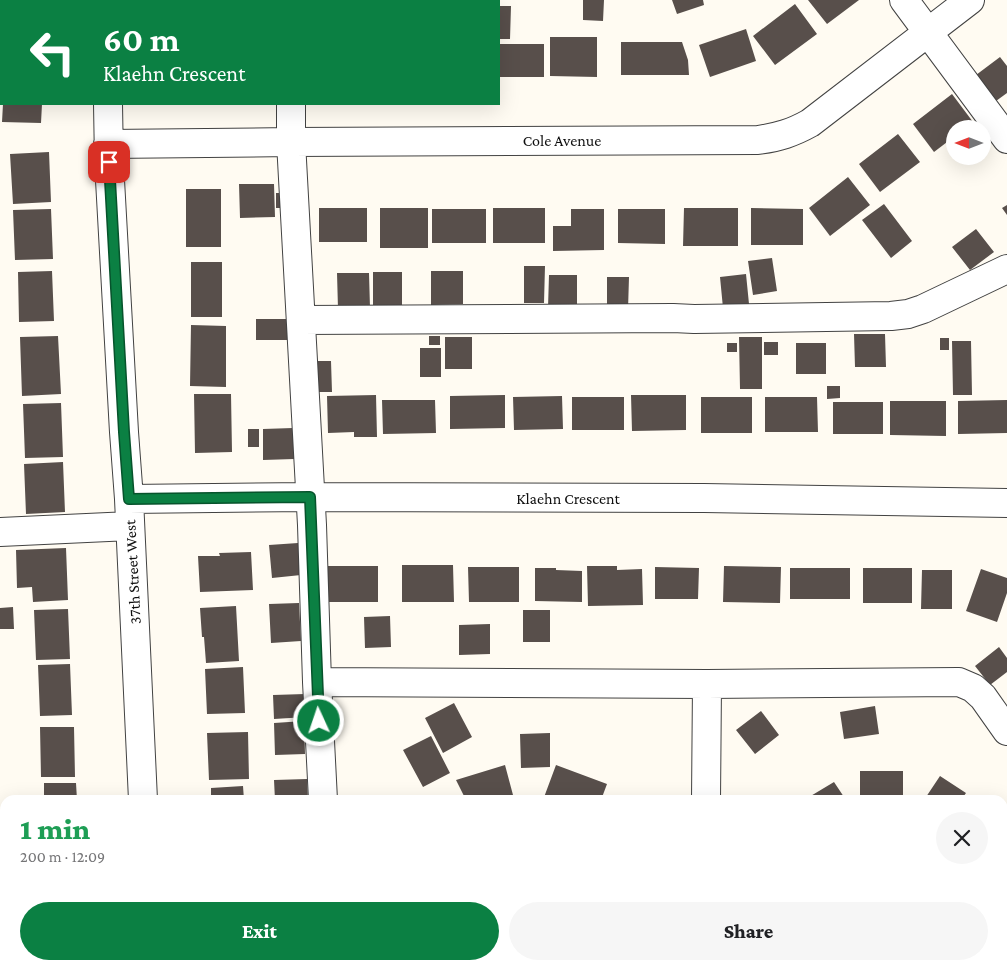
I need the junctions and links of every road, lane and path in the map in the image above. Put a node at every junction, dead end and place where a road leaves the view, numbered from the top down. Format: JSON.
{"nodes":[{"id":1,"x":904,"y":0,"type":"edge"},
{"id":2,"x":970,"y":0,"type":"edge"},
{"id":3,"x":929,"y":32,"type":"junction"},
{"id":4,"x":108,"y":105,"type":"edge"},
{"id":5,"x":291,"y":105,"type":"edge"},
{"id":6,"x":1007,"y":139,"type":"edge"},
{"id":7,"x":291,"y":142,"type":"junction"},
{"id":8,"x":108,"y":144,"type":"junction"},
{"id":9,"x":1007,"y":269,"type":"edge"},
{"id":10,"x":301,"y":320,"type":"junction"},
{"id":11,"x":310,"y":497,"type":"junction"},
{"id":12,"x":129,"y":499,"type":"junction"},
{"id":13,"x":1007,"y":502,"type":"edge"},
{"id":14,"x":130,"y":526,"type":"junction"},
{"id":15,"x":0,"y":532,"type":"edge"},
{"id":16,"x":317,"y":682,"type":"junction"},
{"id":17,"x":707,"y":684,"type":"junction"},
{"id":18,"x":1007,"y":731,"type":"edge"},
{"id":19,"x":143,"y":795,"type":"edge"},
{"id":20,"x":323,"y":795,"type":"edge"},
{"id":21,"x":706,"y":795,"type":"edge"}],
"edges":[{"from":1,"to":3,"type":"street"},
{"from":2,"to":3,"type":"street","name":"Cole Avenue"},
{"from":3,"to":6,"type":"street"},
{"from":3,"to":7,"type":"street","name":"Cole Avenue"},
{"from":4,"to":8,"type":"street","name":"37th Street West"},
{"from":5,"to":7,"type":"street"},
{"from":7,"to":8,"type":"street","name":"Cole Avenue"},
{"from":7,"to":10,"type":"street"},
{"from":8,"to":12,"type":"street","name":"37th Street West"},
{"from":9,"to":10,"type":"street"},
{"from":10,"to":11,"type":"street"},
{"from":11,"to":12,"type":"street","name":"Klaehn Crescent"},
{"from":11,"to":13,"type":"street","name":"Klaehn Crescent"},
{"from":11,"to":16,"type":"street"},
{"from":12,"to":14,"type":"street","name":"37th Street West"},
{"from":14,"to":15,"type":"street"},
{"from":14,"to":19,"type":"street","name":"37th Street West"},
{"from":16,"to":17,"type":"street"},
{"from":16,"to":20,"type":"street"},
{"from":17,"to":18,"type":"street"},
{"from":17,"to":21,"type":"street"}]}
